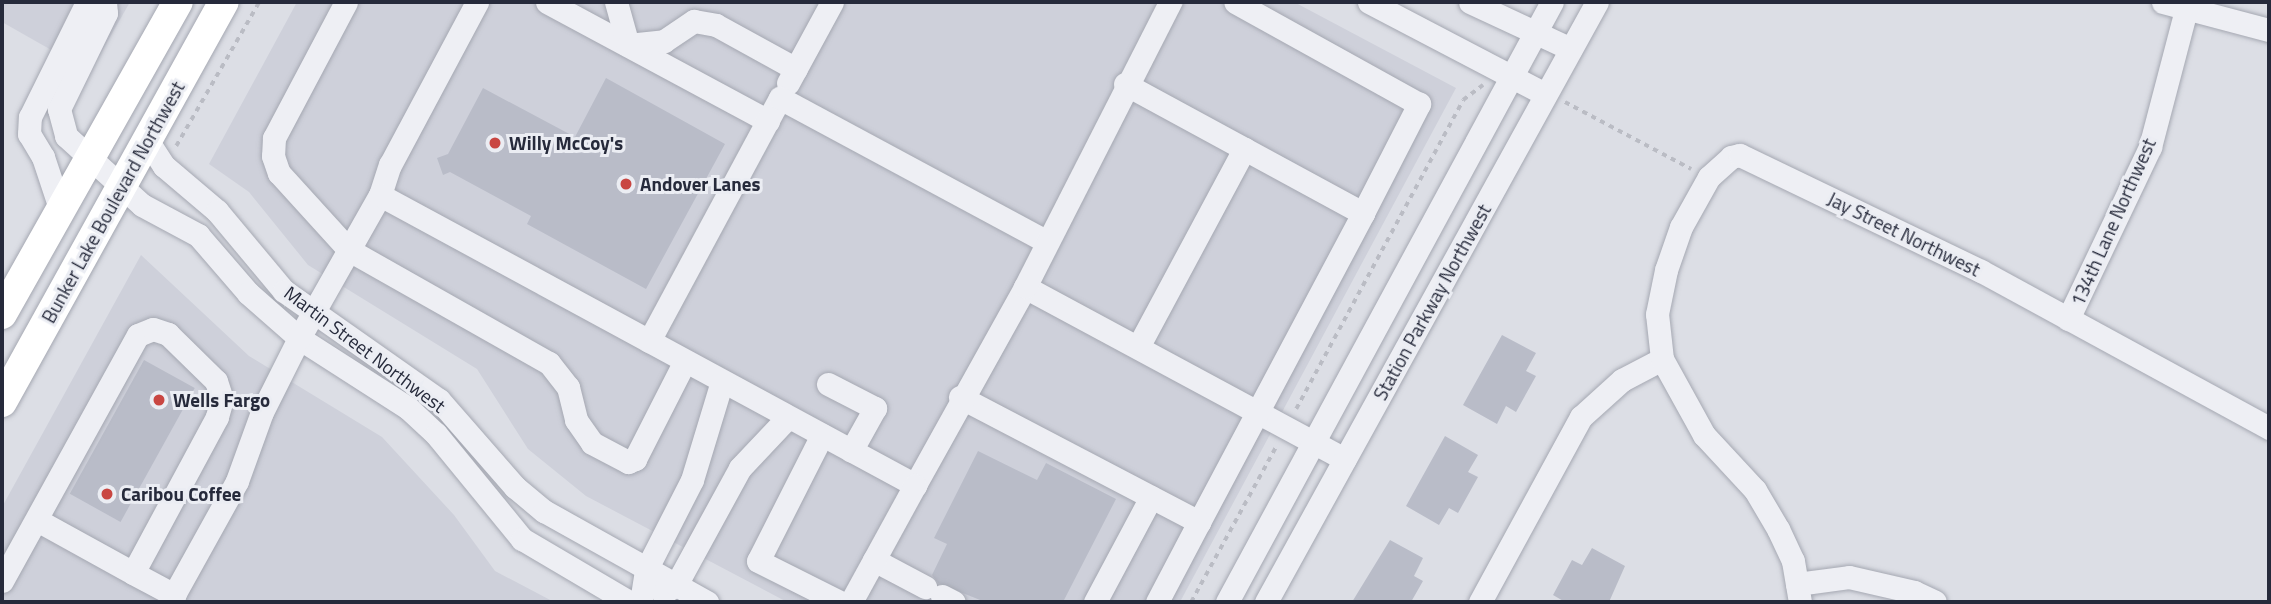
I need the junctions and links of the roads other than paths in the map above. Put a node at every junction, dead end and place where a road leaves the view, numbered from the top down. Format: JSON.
{"nodes":[{"id":1,"x":88,"y":2,"type":"edge"},
{"id":2,"x":104,"y":2,"type":"edge"},
{"id":3,"x":178,"y":2,"type":"edge"},
{"id":4,"x":224,"y":2,"type":"edge"},
{"id":5,"x":346,"y":2,"type":"edge"},
{"id":6,"x":477,"y":2,"type":"edge"},
{"id":7,"x":547,"y":2,"type":"edge"},
{"id":8,"x":616,"y":2,"type":"edge"},
{"id":9,"x":832,"y":2,"type":"edge"},
{"id":10,"x":1170,"y":2,"type":"edge"},
{"id":11,"x":1235,"y":2,"type":"edge"},
{"id":12,"x":1369,"y":2,"type":"edge"},
{"id":13,"x":1470,"y":2,"type":"edge"},
{"id":14,"x":1552,"y":2,"type":"edge"},
{"id":15,"x":1597,"y":2,"type":"edge"},
{"id":16,"x":2163,"y":2,"type":"edge"},
{"id":17,"x":2187,"y":5,"type":"edge"},
{"id":18,"x":2269,"y":30,"type":"edge"},
{"id":19,"x":1534,"y":34,"type":"junction"},
{"id":20,"x":628,"y":45,"type":"junction"},
{"id":21,"x":1571,"y":49,"type":"junction"},
{"id":22,"x":796,"y":69,"type":"junction"},
{"id":23,"x":1511,"y":75,"type":"junction"},
{"id":24,"x":1125,"y":84,"type":"junction"},
{"id":25,"x":1552,"y":97,"type":"junction"},
{"id":26,"x":780,"y":98,"type":"junction"},
{"id":27,"x":768,"y":121,"type":"junction"},
{"id":28,"x":160,"y":146,"type":"junction"},
{"id":29,"x":1244,"y":149,"type":"junction"},
{"id":30,"x":89,"y":157,"type":"junction"},
{"id":31,"x":123,"y":185,"type":"junction"},
{"id":32,"x":380,"y":195,"type":"junction"},
{"id":33,"x":60,"y":208,"type":"junction"},
{"id":34,"x":1363,"y":213,"type":"junction"},
{"id":35,"x":1047,"y":242,"type":"junction"},
{"id":36,"x":349,"y":250,"type":"junction"},
{"id":37,"x":1025,"y":287,"type":"junction"},
{"id":38,"x":313,"y":313,"type":"junction"},
{"id":39,"x":2,"y":314,"type":"edge"},
{"id":40,"x":2068,"y":319,"type":"junction"},
{"id":41,"x":299,"y":338,"type":"junction"},
{"id":42,"x":649,"y":341,"type":"junction"},
{"id":43,"x":1138,"y":347,"type":"junction"},
{"id":44,"x":1662,"y":359,"type":"junction"},
{"id":45,"x":685,"y":361,"type":"junction"},
{"id":46,"x":722,"y":381,"type":"junction"},
{"id":47,"x":828,"y":384,"type":"dead end"},
{"id":48,"x":960,"y":397,"type":"junction"},
{"id":49,"x":2,"y":402,"type":"edge"},
{"id":50,"x":1256,"y":411,"type":"junction"},
{"id":51,"x":788,"y":417,"type":"junction"},
{"id":52,"x":2269,"y":428,"type":"edge"},
{"id":53,"x":822,"y":435,"type":"junction"},
{"id":54,"x":1314,"y":443,"type":"junction"},
{"id":55,"x":852,"y":451,"type":"junction"},
{"id":56,"x":1345,"y":459,"type":"junction"},
{"id":57,"x":915,"y":485,"type":"junction"},
{"id":58,"x":1151,"y":497,"type":"junction"},
{"id":59,"x":42,"y":511,"type":"junction"},
{"id":60,"x":1199,"y":522,"type":"junction"},
{"id":61,"x":874,"y":560,"type":"junction"},
{"id":62,"x":646,"y":570,"type":"junction"},
{"id":63,"x":134,"y":573,"type":"junction"},
{"id":64,"x":2,"y":581,"type":"edge"},
{"id":65,"x":676,"y":585,"type":"junction"},
{"id":66,"x":1798,"y":593,"type":"edge"},
{"id":67,"x":940,"y":595,"type":"edge"},
{"id":68,"x":172,"y":599,"type":"edge"},
{"id":69,"x":629,"y":602,"type":"edge"},
{"id":70,"x":641,"y":602,"type":"edge"},
{"id":71,"x":649,"y":602,"type":"edge"},
{"id":72,"x":707,"y":602,"type":"edge"},
{"id":73,"x":840,"y":602,"type":"edge"},
{"id":74,"x":851,"y":602,"type":"edge"},
{"id":75,"x":1095,"y":602,"type":"edge"},
{"id":76,"x":1157,"y":602,"type":"edge"},
{"id":77,"x":1227,"y":602,"type":"edge"},
{"id":78,"x":1266,"y":602,"type":"edge"},
{"id":79,"x":1480,"y":602,"type":"edge"},
{"id":80,"x":1935,"y":602,"type":"edge"}],
"edges":[{"from":1,"to":33,"type":"street"},
{"from":2,"to":30,"type":"street","name":"Martin Street Northwest"},
{"from":3,"to":30,"type":"main road"},
{"from":4,"to":28,"type":"main road","name":"Bunker Lake Boulevard Northwest"},
{"from":5,"to":36,"type":"street"},
{"from":6,"to":32,"type":"street"},
{"from":7,"to":20,"type":"street"},
{"from":8,"to":20,"type":"street"},
{"from":9,"to":22,"type":"street"},
{"from":10,"to":24,"type":"street"},
{"from":11,"to":34,"type":"street"},
{"from":12,"to":23,"type":"street"},
{"from":13,"to":19,"type":"street"},
{"from":14,"to":19,"type":"street","name":"Station Parkway Northwest"},
{"from":15,"to":21,"type":"street","name":"Station Parkway Northwest"},
{"from":16,"to":17,"type":"street"},
{"from":17,"to":18,"type":"street"},
{"from":17,"to":40,"type":"street","name":"134th Lane Northwest"},
{"from":19,"to":21,"type":"street"},
{"from":19,"to":23,"type":"street","name":"Station Parkway Northwest"},
{"from":20,"to":22,"type":"street"},
{"from":20,"to":27,"type":"street"},
{"from":21,"to":25,"type":"street","name":"Station Parkway Northwest"},
{"from":22,"to":26,"type":"street"},
{"from":23,"to":25,"type":"street"},
{"from":23,"to":54,"type":"street","name":"Station Parkway Northwest"},
{"from":24,"to":29,"type":"street"},
{"from":24,"to":35,"type":"street"},
{"from":25,"to":56,"type":"street","name":"Station Parkway Northwest"},
{"from":26,"to":27,"type":"street"},
{"from":26,"to":35,"type":"street"},
{"from":27,"to":42,"type":"street"},
{"from":28,"to":31,"type":"main road","name":"Bunker Lake Boulevard Northwest"},
{"from":28,"to":38,"type":"street","name":"Martin Street Northwest"},
{"from":29,"to":34,"type":"street"},
{"from":29,"to":43,"type":"street"},
{"from":30,"to":31,"type":"street","name":"Martin Street Northwest"},
{"from":30,"to":33,"type":"main road"},
{"from":31,"to":41,"type":"street","name":"Martin Street Northwest"},
{"from":31,"to":49,"type":"main road","name":"Bunker Lake Boulevard Northwest"},
{"from":32,"to":36,"type":"street"},
{"from":32,"to":42,"type":"street"},
{"from":33,"to":39,"type":"main road"},
{"from":34,"to":50,"type":"street"},
{"from":35,"to":37,"type":"street"},
{"from":36,"to":38,"type":"street"},
{"from":36,"to":45,"type":"street"},
{"from":37,"to":43,"type":"street"},
{"from":37,"to":48,"type":"street"},
{"from":38,"to":41,"type":"street"},
{"from":38,"to":62,"type":"street","name":"Martin Street Northwest"},
{"from":40,"to":44,"type":"street","name":"Jay Street Northwest"},
{"from":40,"to":52,"type":"street","name":"Jay Street Northwest"},
{"from":41,"to":68,"type":"street"},
{"from":41,"to":69,"type":"street","name":"Martin Street Northwest"},
{"from":42,"to":45,"type":"street"},
{"from":43,"to":50,"type":"street"},
{"from":44,"to":66,"type":"street"},
{"from":44,"to":79,"type":"street"},
{"from":45,"to":46,"type":"street"},
{"from":46,"to":51,"type":"street"},
{"from":46,"to":62,"type":"street"},
{"from":47,"to":55,"type":"street"},
{"from":48,"to":57,"type":"street"},
{"from":48,"to":58,"type":"street"},
{"from":50,"to":54,"type":"street"},
{"from":50,"to":60,"type":"street"},
{"from":51,"to":53,"type":"street"},
{"from":51,"to":65,"type":"street"},
{"from":53,"to":55,"type":"street"},
{"from":53,"to":73,"type":"street"},
{"from":54,"to":56,"type":"street"},
{"from":54,"to":77,"type":"street","name":"Station Parkway Northwest"},
{"from":55,"to":57,"type":"street"},
{"from":56,"to":78,"type":"street","name":"Station Parkway Northwest"},
{"from":57,"to":61,"type":"street"},
{"from":58,"to":60,"type":"street"},
{"from":58,"to":75,"type":"street"},
{"from":59,"to":63,"type":"street"},
{"from":59,"to":63,"type":"street"},
{"from":59,"to":64,"type":"street"},
{"from":60,"to":76,"type":"street"},
{"from":61,"to":67,"type":"street"},
{"from":61,"to":74,"type":"street"},
{"from":62,"to":65,"type":"street","name":"Martin Street Northwest"},
{"from":62,"to":70,"type":"street"},
{"from":63,"to":68,"type":"street"},
{"from":65,"to":71,"type":"street"},
{"from":65,"to":72,"type":"street","name":"Martin Street Northwest"},
{"from":66,"to":80,"type":"street"}]}
